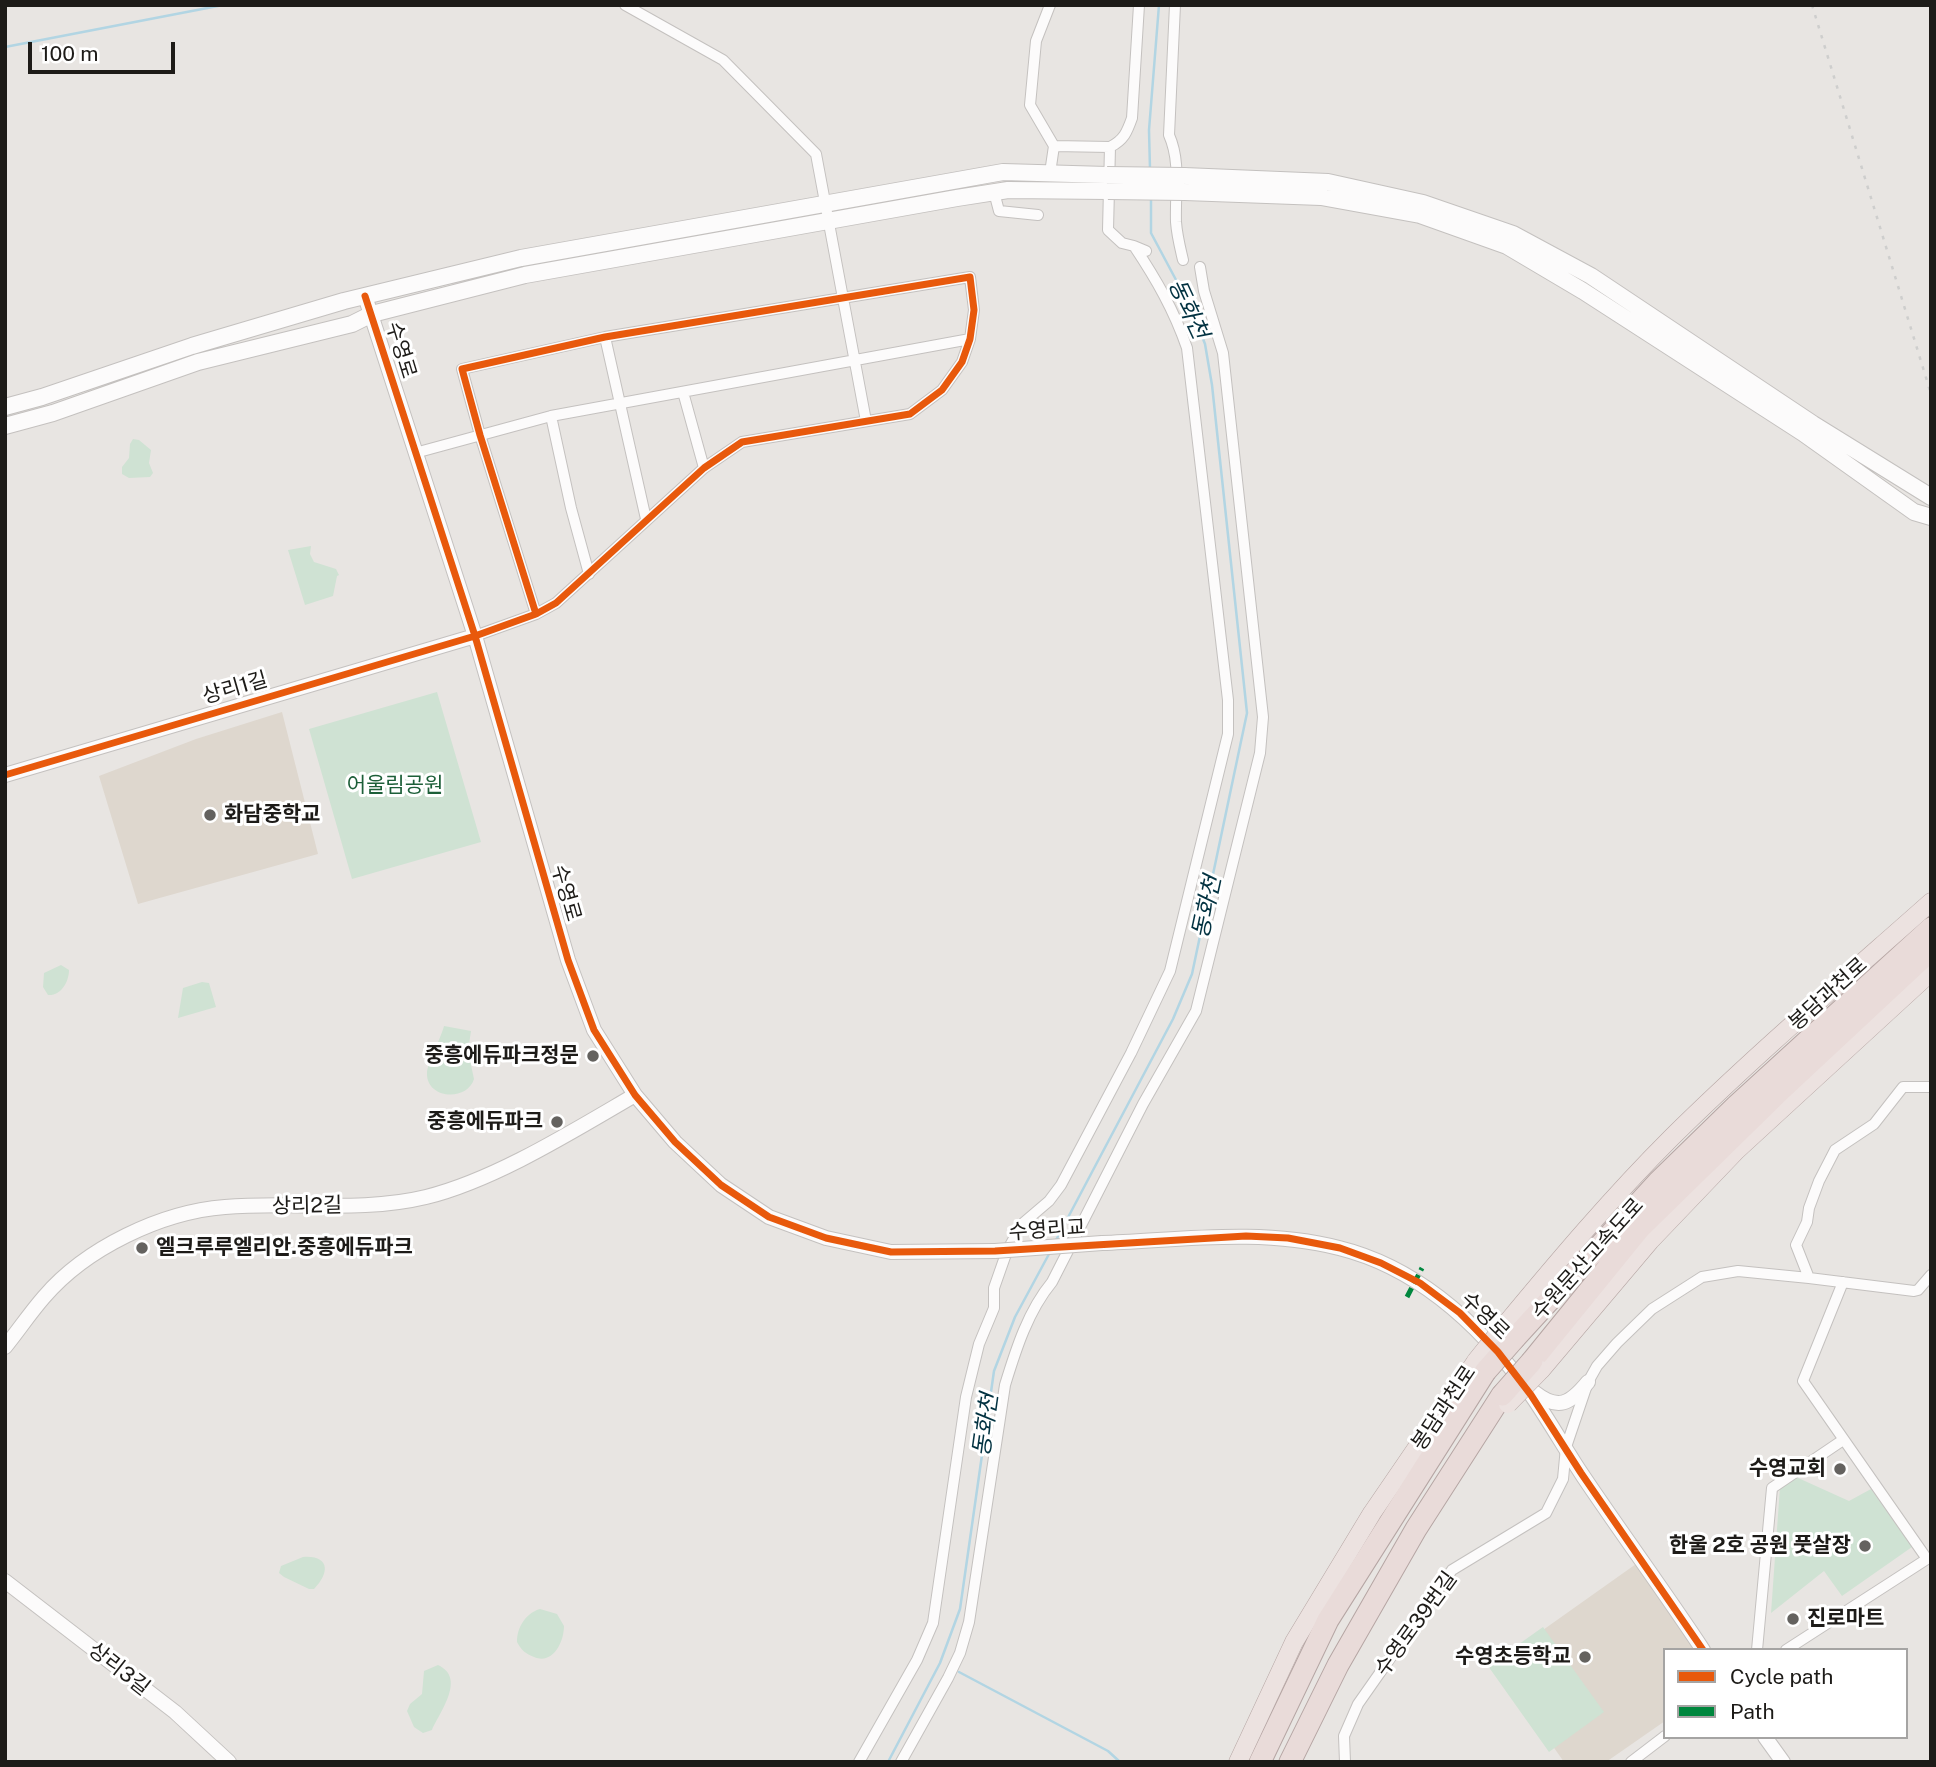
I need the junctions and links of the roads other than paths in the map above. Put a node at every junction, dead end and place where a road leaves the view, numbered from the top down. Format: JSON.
{"nodes":[{"id":1,"x":625,"y":5,"type":"edge"},
{"id":2,"x":1050,"y":5,"type":"edge"},
{"id":3,"x":1139,"y":5,"type":"edge"},
{"id":4,"x":1175,"y":5,"type":"edge"},
{"id":5,"x":1054,"y":146,"type":"junction"},
{"id":6,"x":1110,"y":147,"type":"junction"},
{"id":7,"x":1049,"y":173,"type":"junction"},
{"id":8,"x":1108,"y":183,"type":"junction"},
{"id":9,"x":1185,"y":184,"type":"junction"},
{"id":10,"x":994,"y":192,"type":"junction"},
{"id":11,"x":826,"y":202,"type":"junction"},
{"id":12,"x":1038,"y":215,"type":"dead end"},
{"id":13,"x":829,"y":222,"type":"junction"},
{"id":14,"x":1133,"y":246,"type":"junction"},
{"id":15,"x":1146,"y":251,"type":"dead end"},
{"id":16,"x":1184,"y":260,"type":"dead end"},
{"id":17,"x":1200,"y":267,"type":"dead end"},
{"id":18,"x":365,"y":296,"type":"junction"},
{"id":19,"x":843,"y":298,"type":"junction"},
{"id":20,"x":372,"y":314,"type":"junction"},
{"id":21,"x":605,"y":337,"type":"junction"},
{"id":22,"x":970,"y":339,"type":"junction"},
{"id":23,"x":854,"y":360,"type":"junction"},
{"id":24,"x":683,"y":391,"type":"junction"},
{"id":25,"x":620,"y":403,"type":"junction"},
{"id":26,"x":5,"y":407,"type":"edge"},
{"id":27,"x":551,"y":416,"type":"junction"},
{"id":28,"x":866,"y":421,"type":"junction"},
{"id":29,"x":5,"y":426,"type":"edge"},
{"id":30,"x":480,"y":435,"type":"junction"},
{"id":31,"x":415,"y":453,"type":"junction"},
{"id":32,"x":704,"y":468,"type":"junction"},
{"id":33,"x":1931,"y":497,"type":"edge"},
{"id":34,"x":1931,"y":517,"type":"edge"},
{"id":35,"x":646,"y":519,"type":"junction"},
{"id":36,"x":589,"y":575,"type":"junction"},
{"id":37,"x":536,"y":614,"type":"junction"},
{"id":38,"x":475,"y":636,"type":"junction"},
{"id":39,"x":5,"y":775,"type":"edge"},
{"id":40,"x":1931,"y":902,"type":"edge"},
{"id":41,"x":1931,"y":928,"type":"edge"},
{"id":42,"x":1931,"y":950,"type":"edge"},
{"id":43,"x":1931,"y":972,"type":"edge"},
{"id":44,"x":1931,"y":1087,"type":"edge"},
{"id":45,"x":635,"y":1095,"type":"junction"},
{"id":46,"x":1102,"y":1244,"type":"joint"},
{"id":47,"x":995,"y":1251,"type":"joint"},
{"id":48,"x":1931,"y":1275,"type":"edge"},
{"id":49,"x":1809,"y":1278,"type":"junction"},
{"id":50,"x":1843,"y":1282,"type":"junction"},
{"id":51,"x":1510,"y":1332,"type":"junction"},
{"id":52,"x":5,"y":1348,"type":"edge"},
{"id":53,"x":1536,"y":1365,"type":"junction"},
{"id":54,"x":1481,"y":1366,"type":"junction"},
{"id":55,"x":1519,"y":1379,"type":"junction"},
{"id":56,"x":1588,"y":1382,"type":"junction"},
{"id":57,"x":1505,"y":1400,"type":"junction"},
{"id":58,"x":1843,"y":1440,"type":"junction"},
{"id":59,"x":1566,"y":1447,"type":"junction"},
{"id":60,"x":5,"y":1581,"type":"edge"},
{"id":61,"x":1702,"y":1648,"type":"edge"},
{"id":62,"x":1757,"y":1648,"type":"edge"},
{"id":63,"x":1789,"y":1648,"type":"edge"},
{"id":64,"x":1663,"y":1738,"type":"edge"},
{"id":65,"x":1766,"y":1739,"type":"edge"},
{"id":66,"x":229,"y":1762,"type":"edge"},
{"id":67,"x":859,"y":1762,"type":"edge"},
{"id":68,"x":901,"y":1762,"type":"edge"},
{"id":69,"x":1238,"y":1762,"type":"edge"},
{"id":70,"x":1260,"y":1762,"type":"edge"},
{"id":71,"x":1290,"y":1762,"type":"edge"},
{"id":72,"x":1300,"y":1762,"type":"edge"},
{"id":73,"x":1345,"y":1762,"type":"edge"},
{"id":74,"x":1631,"y":1762,"type":"edge"},
{"id":75,"x":1783,"y":1762,"type":"edge"}],
"edges":[{"from":1,"to":11,"type":"street"},
{"from":2,"to":5,"type":"street"},
{"from":3,"to":6,"type":"street"},
{"from":4,"to":16,"type":"street"},
{"from":5,"to":6,"type":"street"},
{"from":5,"to":7,"type":"street"},
{"from":6,"to":14,"type":"street"},
{"from":7,"to":8,"type":"main road"},
{"from":7,"to":11,"type":"main road"},
{"from":8,"to":9,"type":"main road","bridge":true},
{"from":8,"to":10,"type":"main road"},
{"from":9,"to":33,"type":"main road"},
{"from":9,"to":34,"type":"main road"},
{"from":10,"to":12,"type":"street"},
{"from":10,"to":13,"type":"main road"},
{"from":11,"to":13,"type":"street"},
{"from":11,"to":18,"type":"main road"},
{"from":13,"to":19,"type":"street"},
{"from":13,"to":20,"type":"main road"},
{"from":14,"to":15,"type":"street"},
{"from":14,"to":67,"type":"street"},
{"from":17,"to":68,"type":"street"},
{"from":18,"to":20,"type":"street","name":"수영로"},
{"from":18,"to":26,"type":"main road"},
{"from":19,"to":21,"type":"street"},
{"from":19,"to":22,"type":"street"},
{"from":19,"to":23,"type":"street"},
{"from":20,"to":29,"type":"main road"},
{"from":20,"to":31,"type":"street","name":"수영로"},
{"from":21,"to":25,"type":"street"},
{"from":21,"to":30,"type":"street"},
{"from":22,"to":23,"type":"street"},
{"from":22,"to":28,"type":"street"},
{"from":23,"to":24,"type":"street"},
{"from":23,"to":28,"type":"street"},
{"from":24,"to":25,"type":"street"},
{"from":24,"to":32,"type":"street"},
{"from":25,"to":27,"type":"street"},
{"from":25,"to":35,"type":"street"},
{"from":27,"to":30,"type":"street"},
{"from":27,"to":36,"type":"street"},
{"from":28,"to":32,"type":"street"},
{"from":30,"to":31,"type":"street"},
{"from":30,"to":37,"type":"street"},
{"from":31,"to":38,"type":"street","name":"수영로"},
{"from":32,"to":35,"type":"street"},
{"from":35,"to":36,"type":"street"},
{"from":36,"to":37,"type":"street"},
{"from":37,"to":38,"type":"street"},
{"from":38,"to":39,"type":"street","name":"상리1길"},
{"from":38,"to":45,"type":"street","name":"수영로"},
{"from":40,"to":51,"type":"highway","name":"봉담과천로"},
{"from":41,"to":51,"type":"highway","name":"수원문산고속도로"},
{"from":42,"to":53,"type":"highway","name":"수원문산고속도로"},
{"from":43,"to":53,"type":"highway"},
{"from":44,"to":49,"type":"street"},
{"from":45,"to":47,"type":"street","name":"수영로"},
{"from":45,"to":52,"type":"street","name":"상리2길"},
{"from":46,"to":47,"type":"street","name":"수영리교","bridge":true},
{"from":46,"to":55,"type":"street","name":"수영로"},
{"from":48,"to":50,"type":"street","name":"수영로39번길"},
{"from":49,"to":50,"type":"street","name":"수영로39번길"},
{"from":49,"to":56,"type":"street","name":"수영로39번길"},
{"from":50,"to":58,"type":"street"},
{"from":51,"to":54,"type":"highway","name":"수원문산고속도로","bridge":true},
{"from":53,"to":57,"type":"highway","name":"수원문산고속도로","bridge":true},
{"from":54,"to":69,"type":"highway","name":"봉담과천로"},
{"from":54,"to":70,"type":"highway","name":"수원문산고속도로"},
{"from":55,"to":56,"type":"street"},
{"from":55,"to":59,"type":"street","name":"수영로"},
{"from":56,"to":59,"type":"street","name":"수영로39번길"},
{"from":57,"to":71,"type":"highway","name":"수원문산고속도로"},
{"from":57,"to":72,"type":"highway"},
{"from":58,"to":62,"type":"street"},
{"from":58,"to":63,"type":"street"},
{"from":59,"to":61,"type":"street","name":"수영로"},
{"from":59,"to":73,"type":"street","name":"수영로39번길"},
{"from":60,"to":66,"type":"street","name":"상리3길"},
{"from":64,"to":74,"type":"street"},
{"from":65,"to":75,"type":"street"}]}
